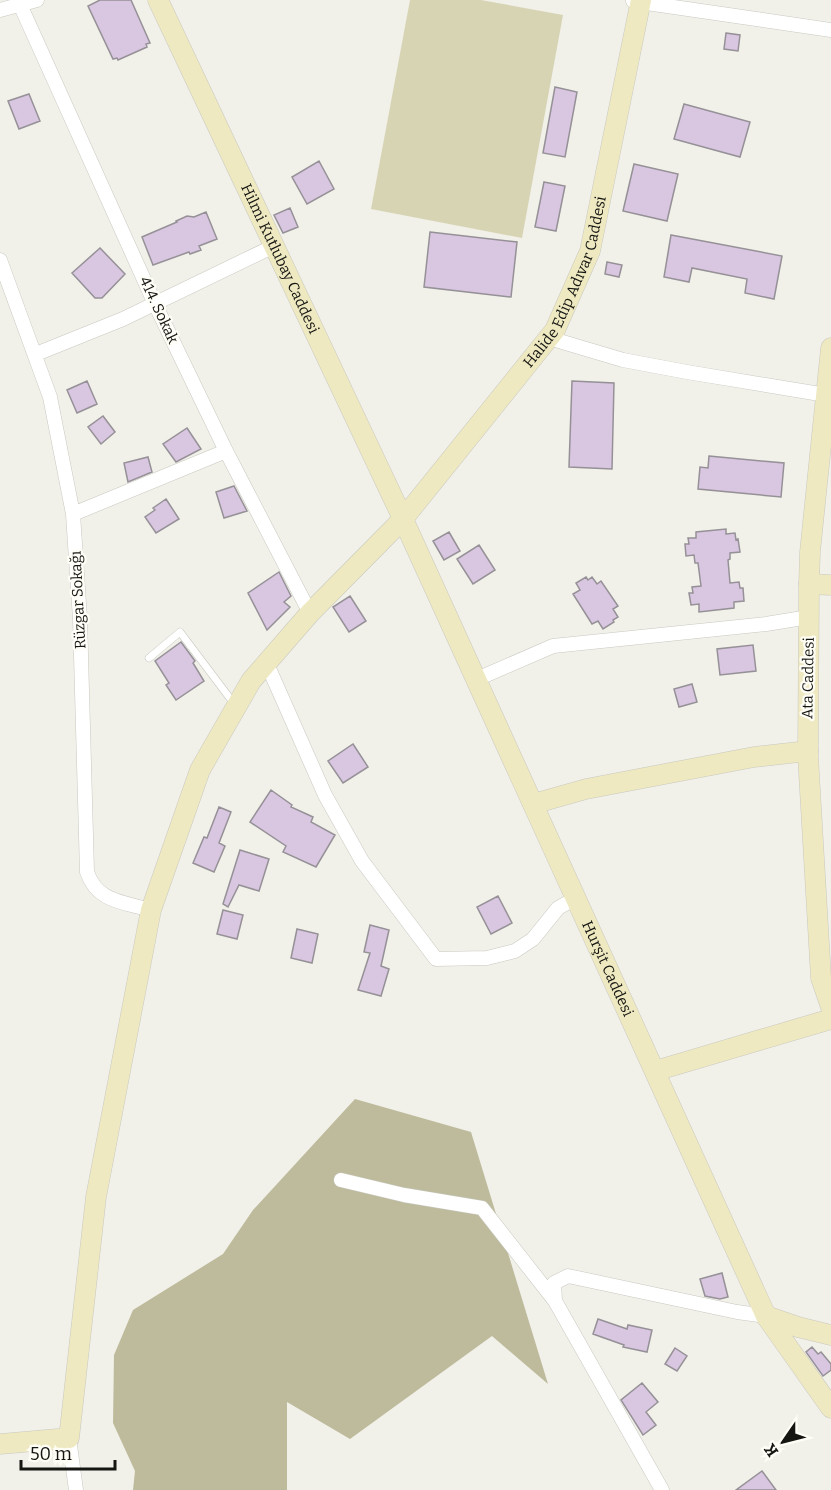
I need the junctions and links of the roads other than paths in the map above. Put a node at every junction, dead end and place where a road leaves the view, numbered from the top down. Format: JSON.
{"nodes":[{"id":1,"x":38,"y":0,"type":"edge"},
{"id":2,"x":158,"y":0,"type":"edge"},
{"id":3,"x":638,"y":1,"type":"edge"},
{"id":4,"x":19,"y":2,"type":"edge"},
{"id":5,"x":0,"y":10,"type":"edge"},
{"id":6,"x":831,"y":30,"type":"edge"},
{"id":7,"x":274,"y":246,"type":"junction"},
{"id":8,"x":0,"y":263,"type":"edge"},
{"id":9,"x":155,"y":303,"type":"junction"},
{"id":10,"x":549,"y":338,"type":"junction"},
{"id":11,"x":831,"y":348,"type":"edge"},
{"id":12,"x":36,"y":354,"type":"junction"},
{"id":13,"x":826,"y":395,"type":"junction"},
{"id":14,"x":226,"y":451,"type":"junction"},
{"id":15,"x":73,"y":514,"type":"junction"},
{"id":16,"x":403,"y":519,"type":"junction"},
{"id":17,"x":809,"y":584,"type":"junction"},
{"id":18,"x":831,"y":585,"type":"edge"},
{"id":19,"x":310,"y":614,"type":"junction"},
{"id":20,"x":809,"y":617,"type":"junction"},
{"id":21,"x":149,"y":658,"type":"dead end"},
{"id":22,"x":267,"y":664,"type":"junction"},
{"id":23,"x":477,"y":679,"type":"junction"},
{"id":24,"x":236,"y":707,"type":"junction"},
{"id":25,"x":808,"y":751,"type":"junction"},
{"id":26,"x":533,"y":804,"type":"junction"},
{"id":27,"x":576,"y":898,"type":"junction"},
{"id":28,"x":151,"y":910,"type":"junction"},
{"id":29,"x":831,"y":1007,"type":"edge"},
{"id":30,"x":831,"y":1019,"type":"edge"},
{"id":31,"x":655,"y":1071,"type":"junction"},
{"id":32,"x":341,"y":1180,"type":"dead end"},
{"id":33,"x":536,"y":1279,"type":"junction"},
{"id":34,"x":555,"y":1283,"type":"junction"},
{"id":35,"x":555,"y":1301,"type":"junction"},
{"id":36,"x":766,"y":1316,"type":"junction"},
{"id":37,"x":831,"y":1335,"type":"edge"},
{"id":38,"x":831,"y":1408,"type":"edge"},
{"id":39,"x":69,"y":1438,"type":"junction"},
{"id":40,"x":0,"y":1444,"type":"edge"},
{"id":41,"x":76,"y":1490,"type":"edge"},
{"id":42,"x":662,"y":1490,"type":"edge"}],
"edges":[{"from":1,"to":4,"type":"street"},
{"from":2,"to":7,"type":"street","name":"Hilmi Kutlubay Caddesi"},
{"from":3,"to":6,"type":"street"},
{"from":3,"to":10,"type":"street","name":"Halide Edip Adıvar Caddesi"},
{"from":4,"to":5,"type":"street"},
{"from":4,"to":9,"type":"street","name":"414. Sokak"},
{"from":7,"to":9,"type":"street"},
{"from":7,"to":16,"type":"street","name":"Hilmi Kutlubay Caddesi"},
{"from":8,"to":12,"type":"street","name":"Rüzgar Sokağı"},
{"from":9,"to":12,"type":"street"},
{"from":9,"to":14,"type":"street","name":"414. Sokak"},
{"from":10,"to":13,"type":"street"},
{"from":10,"to":16,"type":"street","name":"Halide Edip Adıvar Caddesi"},
{"from":11,"to":13,"type":"street","name":"Ata Caddesi"},
{"from":12,"to":15,"type":"street","name":"Rüzgar Sokağı"},
{"from":13,"to":17,"type":"street","name":"Ata Caddesi"},
{"from":14,"to":15,"type":"street"},
{"from":14,"to":19,"type":"street","name":"414. Sokak"},
{"from":15,"to":28,"type":"street","name":"Rüzgar Sokağı"},
{"from":16,"to":19,"type":"street","name":"Halide Edip Adıvar Caddesi"},
{"from":16,"to":23,"type":"street","name":"Hurşit Caddesi"},
{"from":17,"to":18,"type":"street"},
{"from":17,"to":20,"type":"street","name":"Ata Caddesi"},
{"from":19,"to":22,"type":"street","name":"Halide Edip Adıvar Caddesi"},
{"from":20,"to":23,"type":"street"},
{"from":20,"to":25,"type":"street","name":"Ata Caddesi"},
{"from":21,"to":24,"type":"lane"},
{"from":22,"to":24,"type":"street","name":"Halide Edip Adıvar Caddesi"},
{"from":22,"to":27,"type":"street"},
{"from":23,"to":26,"type":"street","name":"Hurşit Caddesi"},
{"from":24,"to":28,"type":"street","name":"Halide Edip Adıvar Caddesi"},
{"from":25,"to":26,"type":"street"},
{"from":25,"to":29,"type":"street","name":"Ata Caddesi"},
{"from":26,"to":27,"type":"street","name":"Hurşit Caddesi"},
{"from":27,"to":31,"type":"street","name":"Hurşit Caddesi"},
{"from":28,"to":39,"type":"street","name":"Halide Edip Adıvar Caddesi"},
{"from":30,"to":31,"type":"street"},
{"from":31,"to":36,"type":"street","name":"Hurşit Caddesi"},
{"from":32,"to":33,"type":"street"},
{"from":33,"to":34,"type":"street"},
{"from":33,"to":35,"type":"street"},
{"from":34,"to":35,"type":"street"},
{"from":34,"to":36,"type":"street"},
{"from":35,"to":42,"type":"street"},
{"from":36,"to":37,"type":"street"},
{"from":36,"to":38,"type":"street","name":"Hurşit Caddesi"},
{"from":39,"to":40,"type":"street"},
{"from":39,"to":41,"type":"street"}]}
